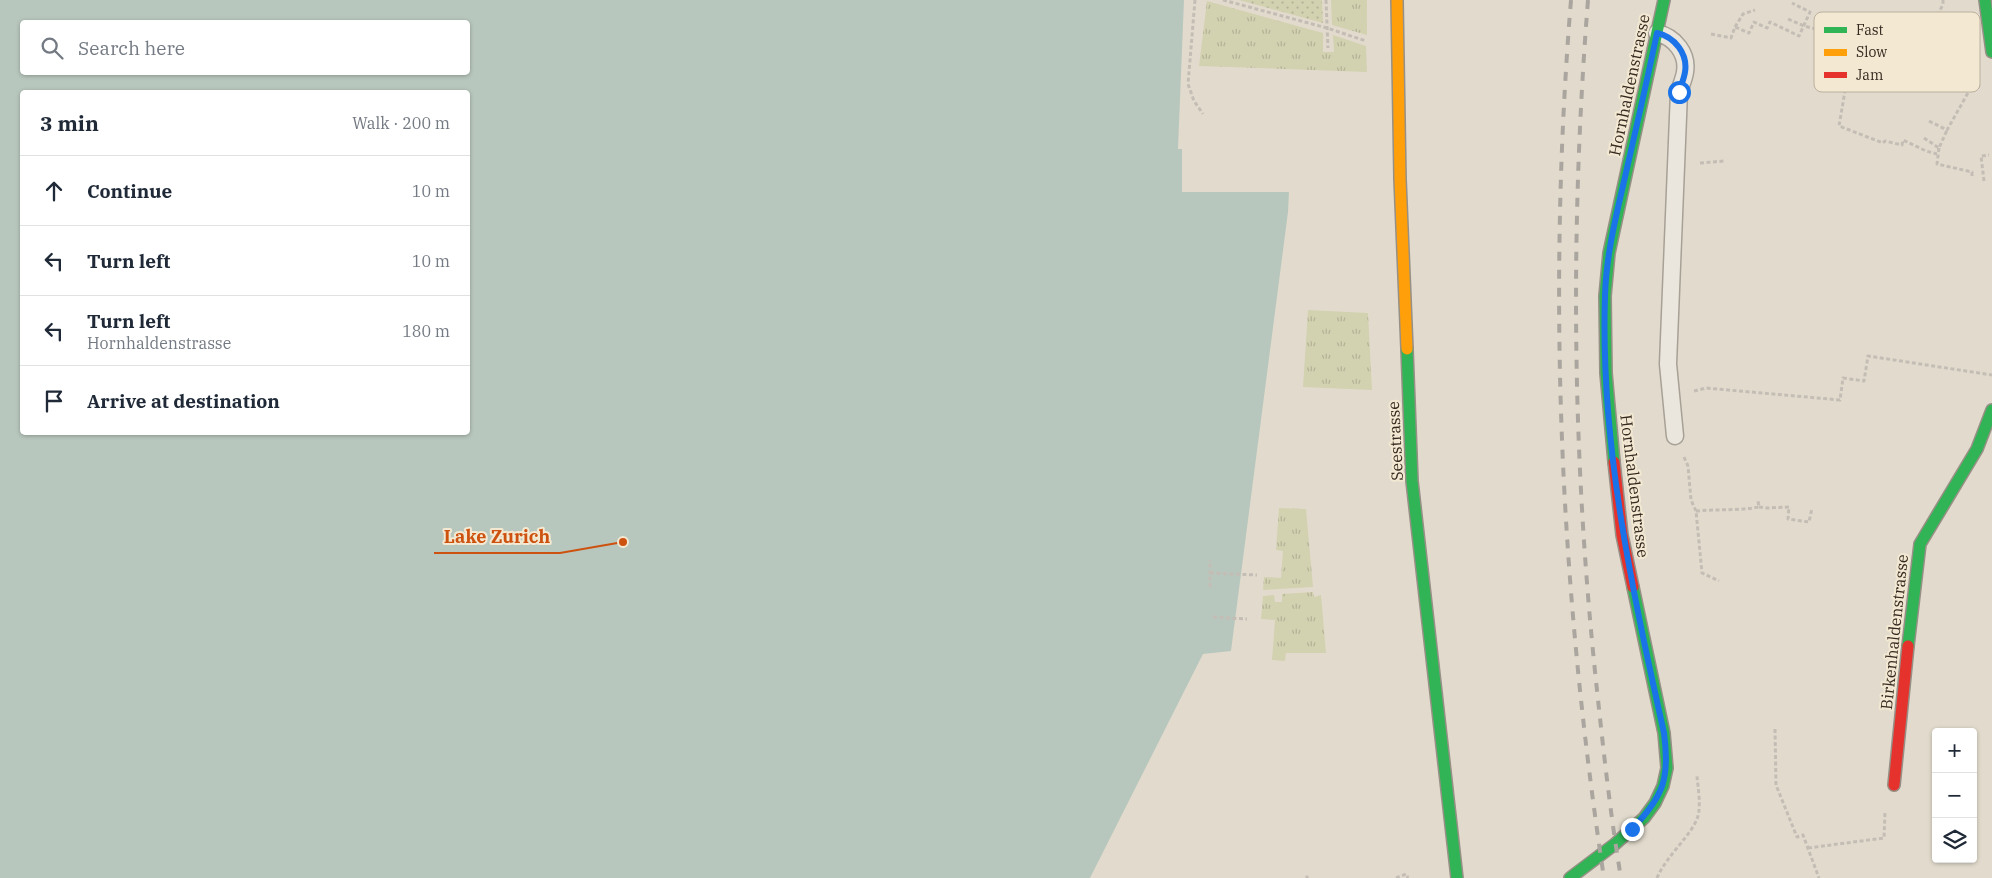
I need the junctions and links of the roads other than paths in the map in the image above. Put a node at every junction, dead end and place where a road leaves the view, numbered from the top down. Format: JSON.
{"nodes":[{"id":1,"x":1398,"y":0,"type":"edge"},
{"id":2,"x":1664,"y":0,"type":"edge"},
{"id":3,"x":1985,"y":0,"type":"edge"},
{"id":4,"x":1657,"y":33,"type":"junction"},
{"id":5,"x":1992,"y":52,"type":"edge"},
{"id":6,"x":1992,"y":410,"type":"edge"},
{"id":7,"x":1675,"y":436,"type":"road end"},
{"id":8,"x":1894,"y":785,"type":"dead end"},
{"id":9,"x":1457,"y":878,"type":"edge"},
{"id":10,"x":1570,"y":878,"type":"edge"}],
"edges":[{"from":1,"to":9,"type":"street","name":"Seestrasse"},
{"from":2,"to":4,"type":"street","name":"Hornhaldenstrasse"},
{"from":3,"to":5,"type":"street"},
{"from":4,"to":7,"type":"lane"},
{"from":4,"to":10,"type":"street","name":"Hornhaldenstrasse"},
{"from":6,"to":8,"type":"street","name":"Birkenhaldenstrasse"}]}
